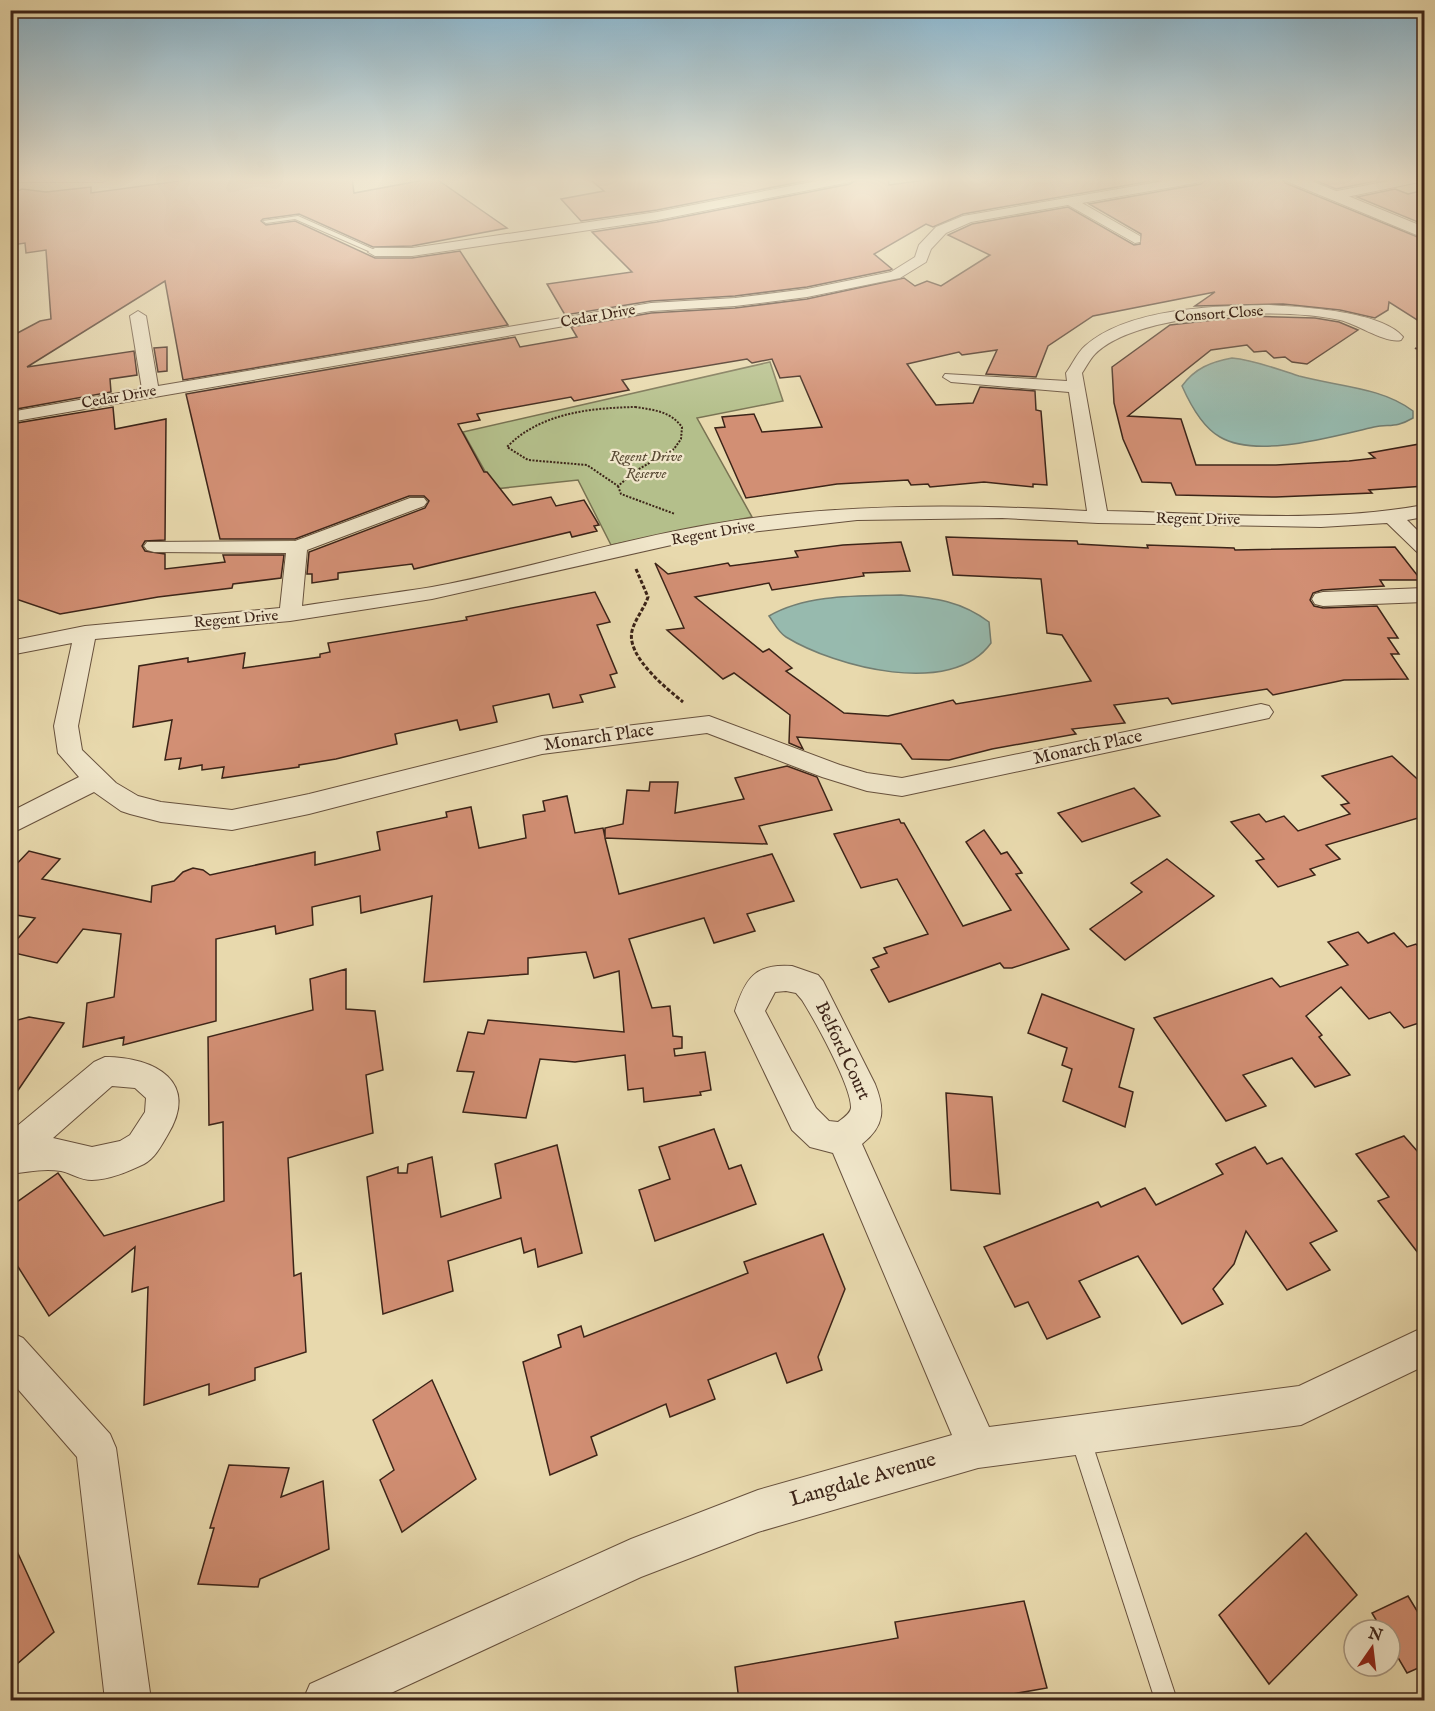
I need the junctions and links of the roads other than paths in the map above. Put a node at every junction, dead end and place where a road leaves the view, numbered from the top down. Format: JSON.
{"nodes":[{"id":1,"x":921,"y":258,"type":"edge"},
{"id":2,"x":138,"y":316,"type":"dead end"},
{"id":3,"x":1395,"y":337,"type":"dead end"},
{"id":4,"x":951,"y":377,"type":"dead end"},
{"id":5,"x":1074,"y":387,"type":"junction"},
{"id":6,"x":151,"y":392,"type":"junction"},
{"id":7,"x":10,"y":417,"type":"edge"},
{"id":8,"x":417,"y":502,"type":"dead end"},
{"id":9,"x":1425,"y":511,"type":"edge"},
{"id":10,"x":1098,"y":517,"type":"junction"},
{"id":11,"x":1392,"y":517,"type":"junction"},
{"id":12,"x":154,"y":546,"type":"dead end"},
{"id":13,"x":297,"y":547,"type":"junction"},
{"id":14,"x":1425,"y":548,"type":"edge"},
{"id":15,"x":1425,"y":595,"type":"edge"},
{"id":16,"x":1323,"y":600,"type":"dead end"},
{"id":17,"x":290,"y":614,"type":"junction"},
{"id":18,"x":85,"y":633,"type":"junction"},
{"id":19,"x":10,"y":648,"type":"edge"},
{"id":20,"x":1261,"y":712,"type":"dead end"},
{"id":21,"x":96,"y":780,"type":"junction"},
{"id":22,"x":10,"y":824,"type":"edge"},
{"id":23,"x":843,"y":1138,"type":"junction"},
{"id":24,"x":1425,"y":1346,"type":"edge"},
{"id":25,"x":10,"y":1351,"type":"edge"},
{"id":26,"x":1079,"y":1435,"type":"junction"},
{"id":27,"x":978,"y":1448,"type":"junction"},
{"id":28,"x":128,"y":1701,"type":"edge"},
{"id":29,"x":326,"y":1701,"type":"edge"},
{"id":30,"x":1166,"y":1701,"type":"edge"}],
"edges":[{"from":1,"to":6,"type":"street","name":"Cedar Drive"},
{"from":2,"to":6,"type":"street"},
{"from":3,"to":5,"type":"street","name":"Consort Close"},
{"from":4,"to":5,"type":"street"},
{"from":5,"to":10,"type":"street","name":"Consort Close"},
{"from":6,"to":7,"type":"street","name":"Cedar Drive"},
{"from":8,"to":13,"type":"street"},
{"from":9,"to":11,"type":"street","name":"Regent Drive"},
{"from":10,"to":11,"type":"street","name":"Regent Drive"},
{"from":10,"to":17,"type":"street","name":"Regent Drive"},
{"from":11,"to":14,"type":"street"},
{"from":12,"to":13,"type":"street"},
{"from":13,"to":17,"type":"street"},
{"from":15,"to":16,"type":"street"},
{"from":17,"to":18,"type":"street","name":"Regent Drive"},
{"from":18,"to":19,"type":"street","name":"Regent Drive"},
{"from":18,"to":21,"type":"street","name":"Monarch Place"},
{"from":20,"to":21,"type":"street","name":"Monarch Place"},
{"from":21,"to":22,"type":"street"},
{"from":23,"to":23,"type":"street","name":"Belford Court"},
{"from":23,"to":27,"type":"street"},
{"from":24,"to":26,"type":"street","name":"Langdale Avenue"},
{"from":25,"to":28,"type":"street"},
{"from":26,"to":27,"type":"street","name":"Langdale Avenue"},
{"from":26,"to":30,"type":"lane"},
{"from":27,"to":29,"type":"street","name":"Langdale Avenue"}]}
